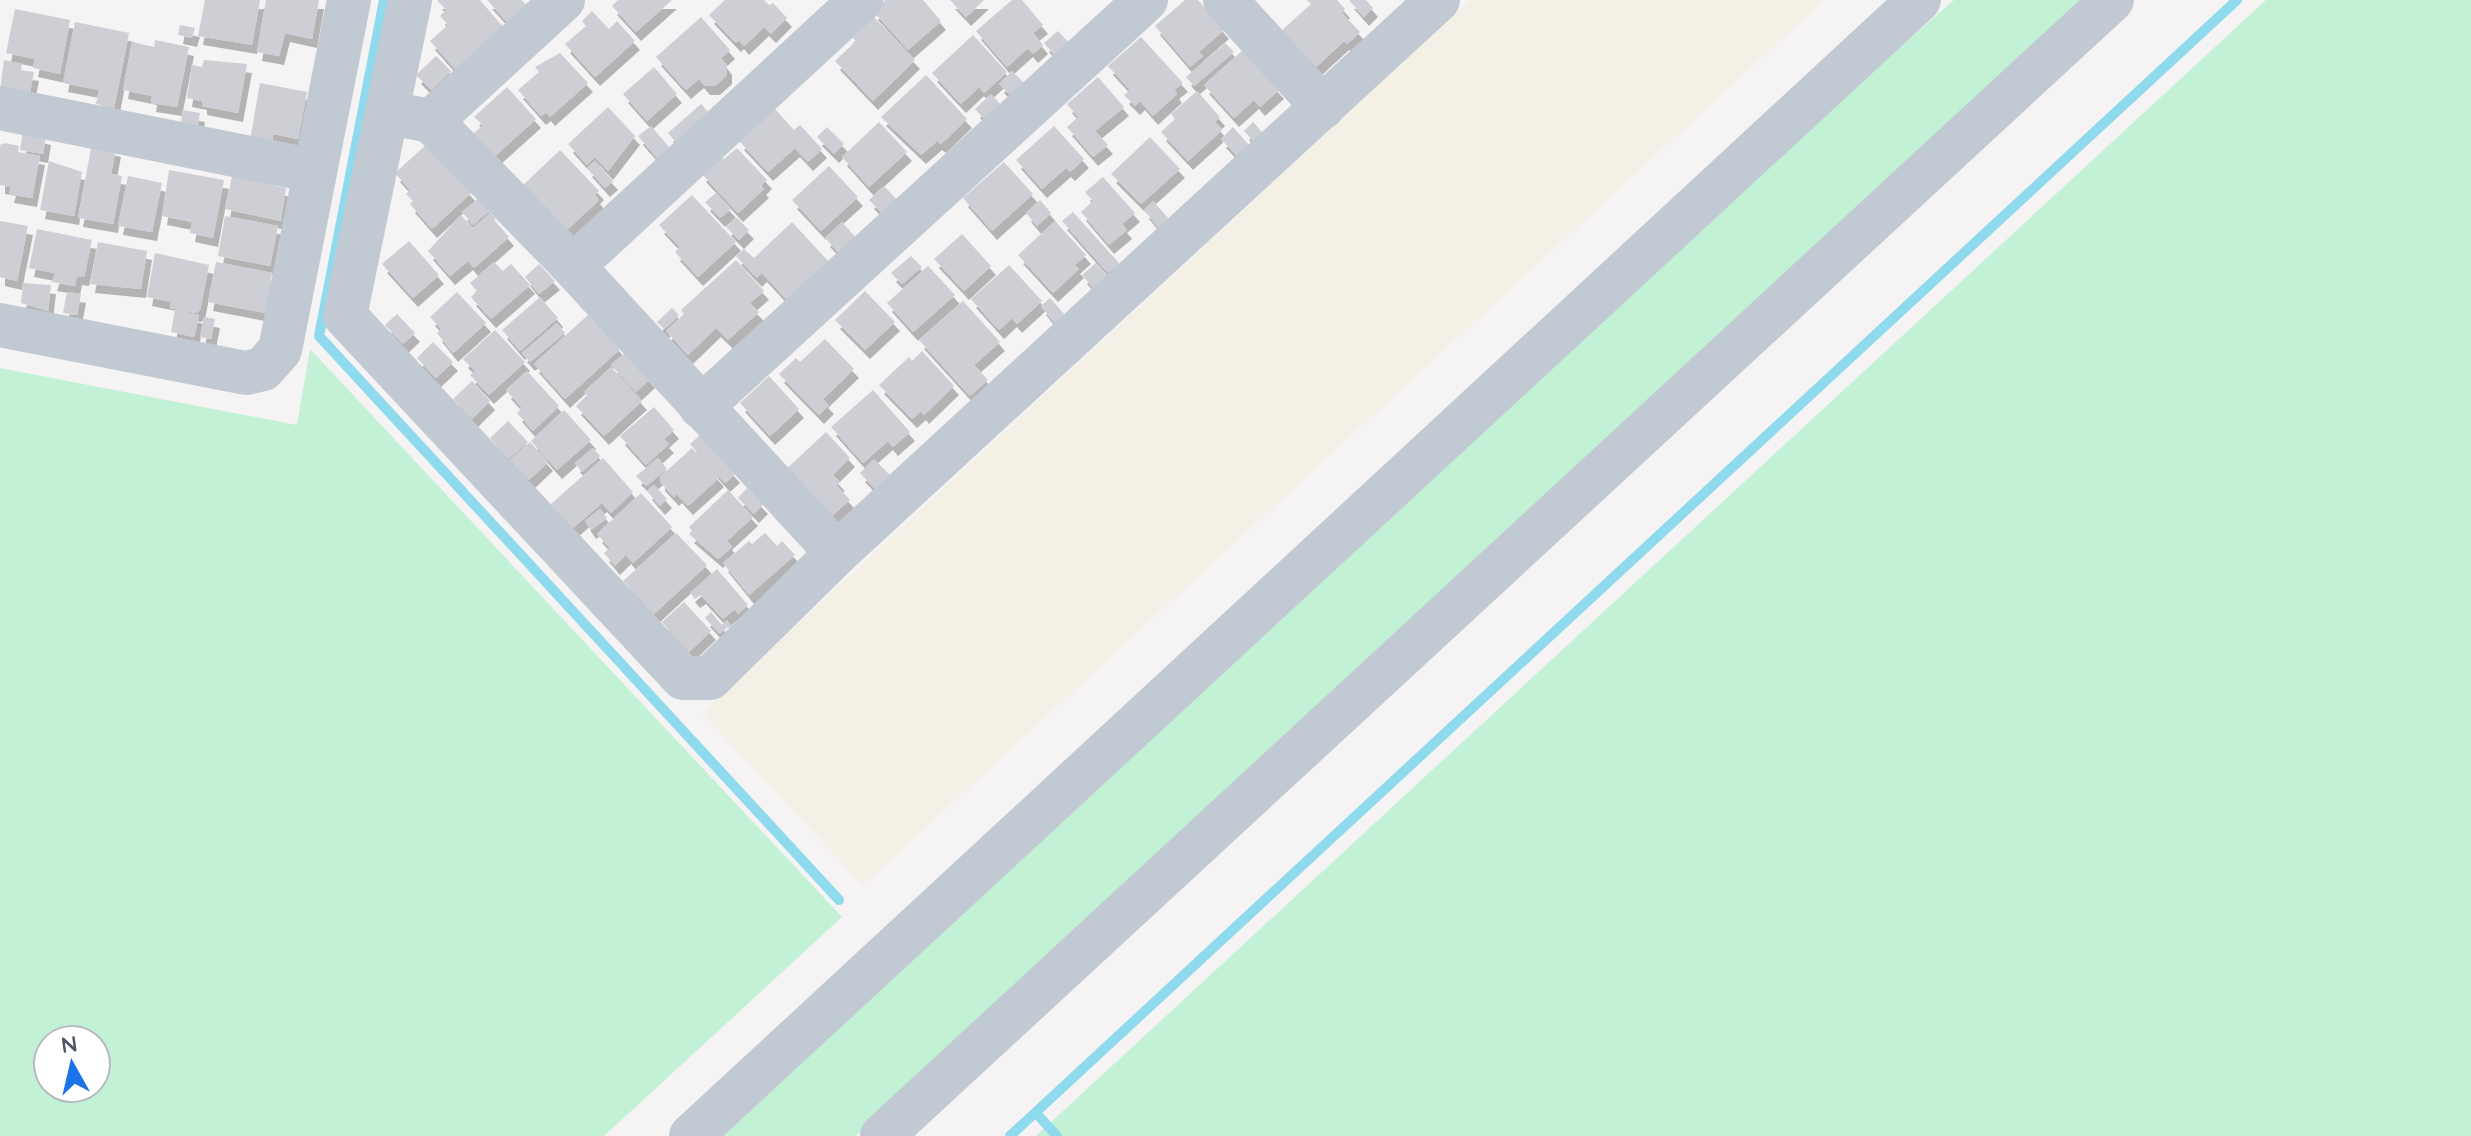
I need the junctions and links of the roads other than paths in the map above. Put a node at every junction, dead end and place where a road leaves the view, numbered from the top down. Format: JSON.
{"nodes":[{"id":1,"x":349,"y":0,"type":"edge"},
{"id":2,"x":410,"y":0,"type":"edge"},
{"id":3,"x":563,"y":0,"type":"edge"},
{"id":4,"x":861,"y":0,"type":"edge"},
{"id":5,"x":1146,"y":0,"type":"edge"},
{"id":6,"x":1225,"y":0,"type":"edge"},
{"id":7,"x":1438,"y":0,"type":"edge"},
{"id":8,"x":1919,"y":0,"type":"edge"},
{"id":9,"x":2112,"y":0,"type":"edge"},
{"id":10,"x":360,"y":107,"type":"junction"},
{"id":11,"x":1323,"y":107,"type":"junction"},
{"id":12,"x":0,"y":108,"type":"edge"},
{"id":13,"x":431,"y":121,"type":"junction"},
{"id":14,"x":315,"y":171,"type":"junction"},
{"id":15,"x":573,"y":266,"type":"junction"},
{"id":16,"x":0,"y":325,"type":"edge"},
{"id":17,"x":701,"y":407,"type":"junction"},
{"id":18,"x":837,"y":553,"type":"junction"},
{"id":19,"x":691,"y":1136,"type":"edge"},
{"id":20,"x":882,"y":1136,"type":"edge"}],
"edges":[{"from":1,"to":10,"type":"street"},
{"from":2,"to":10,"type":"street"},
{"from":3,"to":13,"type":"street"},
{"from":4,"to":15,"type":"street"},
{"from":5,"to":17,"type":"street"},
{"from":6,"to":11,"type":"street"},
{"from":7,"to":11,"type":"street"},
{"from":8,"to":19,"type":"street"},
{"from":9,"to":20,"type":"street"},
{"from":10,"to":13,"type":"street"},
{"from":10,"to":14,"type":"street"},
{"from":10,"to":18,"type":"street"},
{"from":11,"to":18,"type":"street"},
{"from":12,"to":14,"type":"street"},
{"from":13,"to":15,"type":"street"},
{"from":14,"to":16,"type":"street"},
{"from":15,"to":17,"type":"street"},
{"from":17,"to":18,"type":"street"}]}
